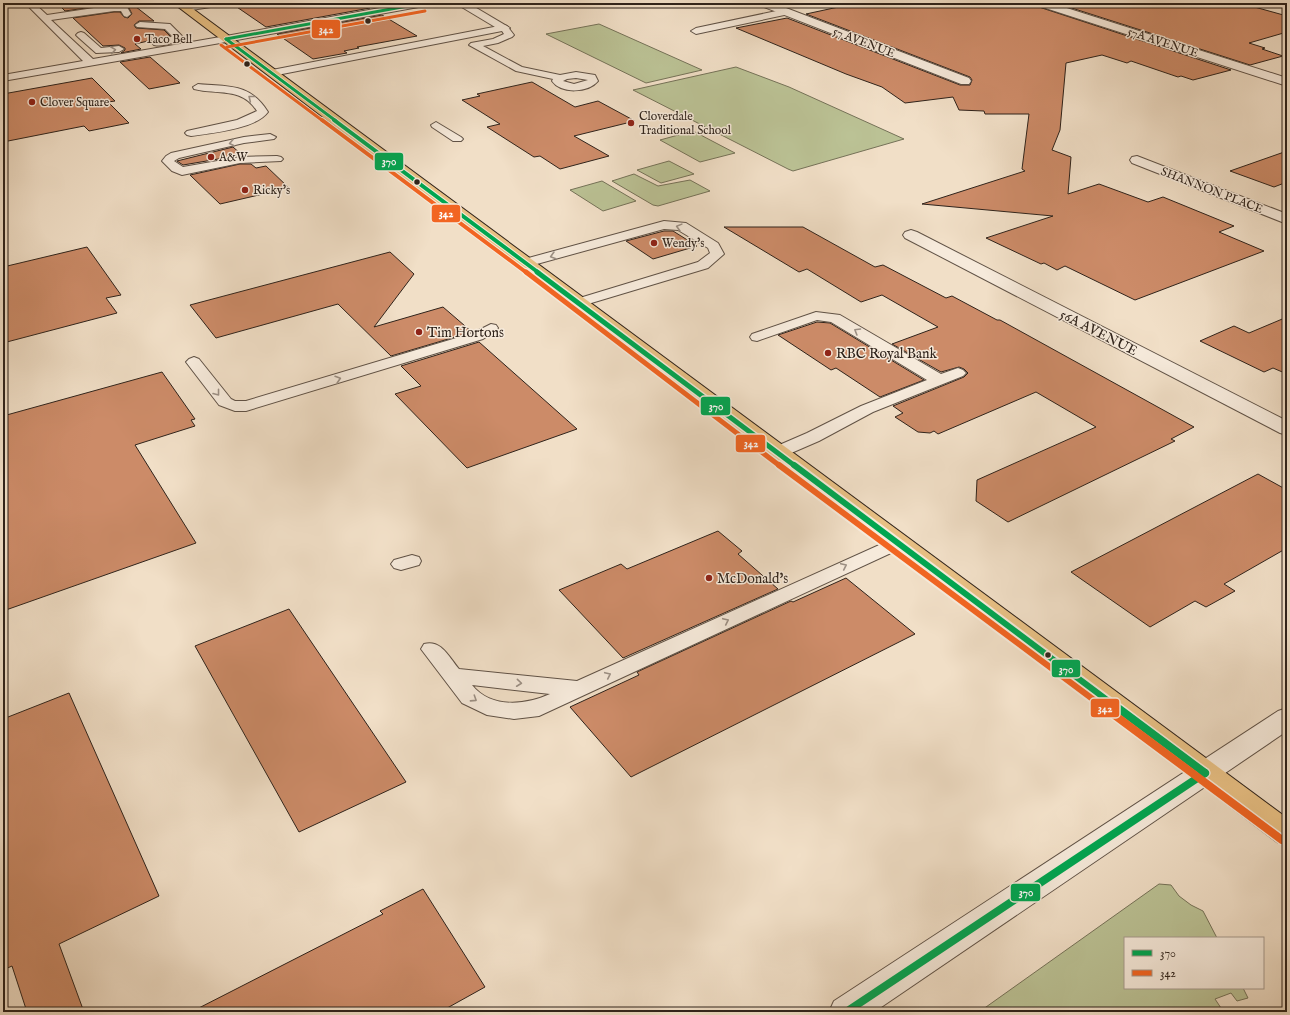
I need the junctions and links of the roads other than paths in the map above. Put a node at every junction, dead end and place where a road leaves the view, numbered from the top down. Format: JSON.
{"nodes":[{"id":1,"x":15,"y":3,"type":"edge"},
{"id":2,"x":29,"y":3,"type":"edge"},
{"id":3,"x":217,"y":3,"type":"edge"},
{"id":4,"x":424,"y":3,"type":"edge"},
{"id":5,"x":460,"y":3,"type":"edge"},
{"id":6,"x":763,"y":3,"type":"edge"},
{"id":7,"x":1040,"y":3,"type":"edge"},
{"id":8,"x":797,"y":4,"type":"dead end"},
{"id":9,"x":3,"y":5,"type":"edge"},
{"id":10,"x":182,"y":6,"type":"edge"},
{"id":11,"x":781,"y":10,"type":"junction"},
{"id":12,"x":127,"y":14,"type":"dead end"},
{"id":13,"x":45,"y":18,"type":"junction"},
{"id":14,"x":140,"y":25,"type":"dead end"},
{"id":15,"x":504,"y":28,"type":"junction"},
{"id":16,"x":696,"y":31,"type":"dead end"},
{"id":17,"x":80,"y":35,"type":"dead end"},
{"id":18,"x":226,"y":38,"type":"junction"},
{"id":19,"x":91,"y":63,"type":"junction"},
{"id":20,"x":272,"y":73,"type":"junction"},
{"id":21,"x":3,"y":78,"type":"edge"},
{"id":22,"x":560,"y":78,"type":"dead end"},
{"id":23,"x":965,"y":81,"type":"dead end"},
{"id":24,"x":1287,"y":82,"type":"edge"},
{"id":25,"x":198,"y":87,"type":"dead end"},
{"id":26,"x":436,"y":125,"type":"dead end"},
{"id":27,"x":191,"y":133,"type":"dead end"},
{"id":28,"x":270,"y":137,"type":"dead end"},
{"id":29,"x":457,"y":139,"type":"dead end"},
{"id":30,"x":286,"y":150,"type":"dead end"},
{"id":31,"x":240,"y":160,"type":"junction"},
{"id":32,"x":278,"y":160,"type":"dead end"},
{"id":33,"x":1137,"y":160,"type":"dead end"},
{"id":34,"x":1287,"y":219,"type":"edge"},
{"id":35,"x":911,"y":235,"type":"dead end"},
{"id":36,"x":526,"y":263,"type":"junction"},
{"id":37,"x":578,"y":303,"type":"junction"},
{"id":38,"x":491,"y":328,"type":"dead end"},
{"id":39,"x":757,"y":337,"type":"dead end"},
{"id":40,"x":194,"y":362,"type":"dead end"},
{"id":41,"x":958,"y":373,"type":"dead end"},
{"id":42,"x":939,"y":380,"type":"junction"},
{"id":43,"x":1287,"y":429,"type":"edge"},
{"id":44,"x":776,"y":453,"type":"junction"},
{"id":45,"x":897,"y":543,"type":"junction"},
{"id":46,"x":431,"y":648,"type":"dead end"},
{"id":47,"x":453,"y":676,"type":"junction"},
{"id":48,"x":578,"y":689,"type":"junction"},
{"id":49,"x":1287,"y":718,"type":"edge"},
{"id":50,"x":1205,"y":773,"type":"junction"},
{"id":51,"x":1287,"y":834,"type":"edge"},
{"id":52,"x":846,"y":1012,"type":"edge"}],
"edges":[{"from":1,"to":9,"type":"lane"},
{"from":2,"to":13,"type":"lane"},
{"from":3,"to":10,"type":"lane"},
{"from":4,"to":18,"type":"street"},
{"from":5,"to":15,"type":"street"},
{"from":6,"to":11,"type":"street","name":"57 AVENUE"},
{"from":7,"to":24,"type":"street","name":"57A AVENUE"},
{"from":8,"to":11,"type":"street"},
{"from":10,"to":18,"type":"highway"},
{"from":11,"to":16,"type":"lane"},
{"from":11,"to":23,"type":"street","name":"57 AVENUE"},
{"from":12,"to":13,"type":"lane"},
{"from":13,"to":19,"type":"lane"},
{"from":17,"to":14,"type":"lane","one_way":true},
{"from":15,"to":20,"type":"lane"},
{"from":15,"to":22,"type":"lane"},
{"from":18,"to":19,"type":"lane"},
{"from":18,"to":20,"type":"highway"},
{"from":19,"to":21,"type":"lane"},
{"from":20,"to":36,"type":"highway"},
{"from":27,"to":25,"type":"lane","one_way":true},
{"from":26,"to":29,"type":"lane"},
{"from":28,"to":31,"type":"lane","one_way":true},
{"from":30,"to":31,"type":"lane"},
{"from":31,"to":32,"type":"lane"},
{"from":33,"to":34,"type":"street","name":"SHANNON PLACE"},
{"from":35,"to":43,"type":"street","name":"56A AVENUE"},
{"from":36,"to":37,"type":"highway"},
{"from":37,"to":36,"type":"lane","one_way":true},
{"from":37,"to":44,"type":"highway"},
{"from":40,"to":38,"type":"lane","one_way":true},
{"from":42,"to":39,"type":"lane","one_way":true},
{"from":41,"to":42,"type":"lane"},
{"from":42,"to":44,"type":"lane"},
{"from":44,"to":45,"type":"highway"},
{"from":48,"to":45,"type":"lane","one_way":true},
{"from":45,"to":50,"type":"highway"},
{"from":46,"to":47,"type":"lane"},
{"from":47,"to":48,"type":"lane","one_way":true},
{"from":47,"to":48,"type":"lane","one_way":true},
{"from":49,"to":50,"type":"street"},
{"from":50,"to":51,"type":"highway"},
{"from":50,"to":52,"type":"street"}]}
